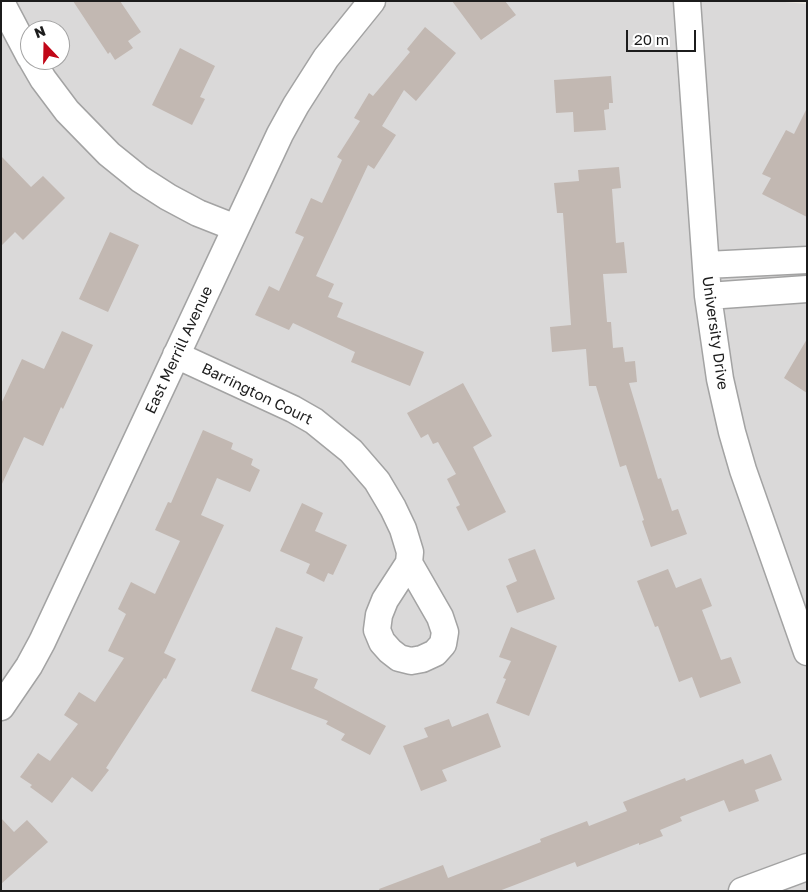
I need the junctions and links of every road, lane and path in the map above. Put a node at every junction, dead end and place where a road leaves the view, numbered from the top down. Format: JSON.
{"nodes":[{"id":1,"x":372,"y":1,"type":"edge"},
{"id":2,"x":687,"y":1,"type":"edge"},
{"id":3,"x":1,"y":2,"type":"edge"},
{"id":4,"x":20,"y":38,"type":"edge"},
{"id":5,"x":39,"y":70,"type":"edge"},
{"id":6,"x":236,"y":228,"type":"junction"},
{"id":7,"x":807,"y":260,"type":"edge"},
{"id":8,"x":706,"y":265,"type":"junction"},
{"id":9,"x":807,"y":288,"type":"edge"},
{"id":10,"x":708,"y":296,"type":"junction"},
{"id":11,"x":176,"y":355,"type":"junction"},
{"id":12,"x":409,"y":563,"type":"dead end"},
{"id":13,"x":807,"y":652,"type":"edge"},
{"id":14,"x":1,"y":707,"type":"edge"},
{"id":15,"x":807,"y":867,"type":"edge"},
{"id":16,"x":742,"y":891,"type":"edge"}],
"edges":[{"from":1,"to":6,"type":"street","name":"East Merrill Avenue"},
{"from":2,"to":8,"type":"street","name":"University Drive"},
{"from":3,"to":4,"type":"street"},
{"from":5,"to":6,"type":"street"},
{"from":6,"to":11,"type":"street","name":"East Merrill Avenue"},
{"from":7,"to":8,"type":"street"},
{"from":8,"to":10,"type":"street","name":"University Drive"},
{"from":9,"to":10,"type":"street"},
{"from":10,"to":13,"type":"street","name":"University Drive"},
{"from":11,"to":12,"type":"street","name":"Barrington Court"},
{"from":11,"to":14,"type":"street","name":"East Merrill Avenue"},
{"from":15,"to":16,"type":"street"}]}
